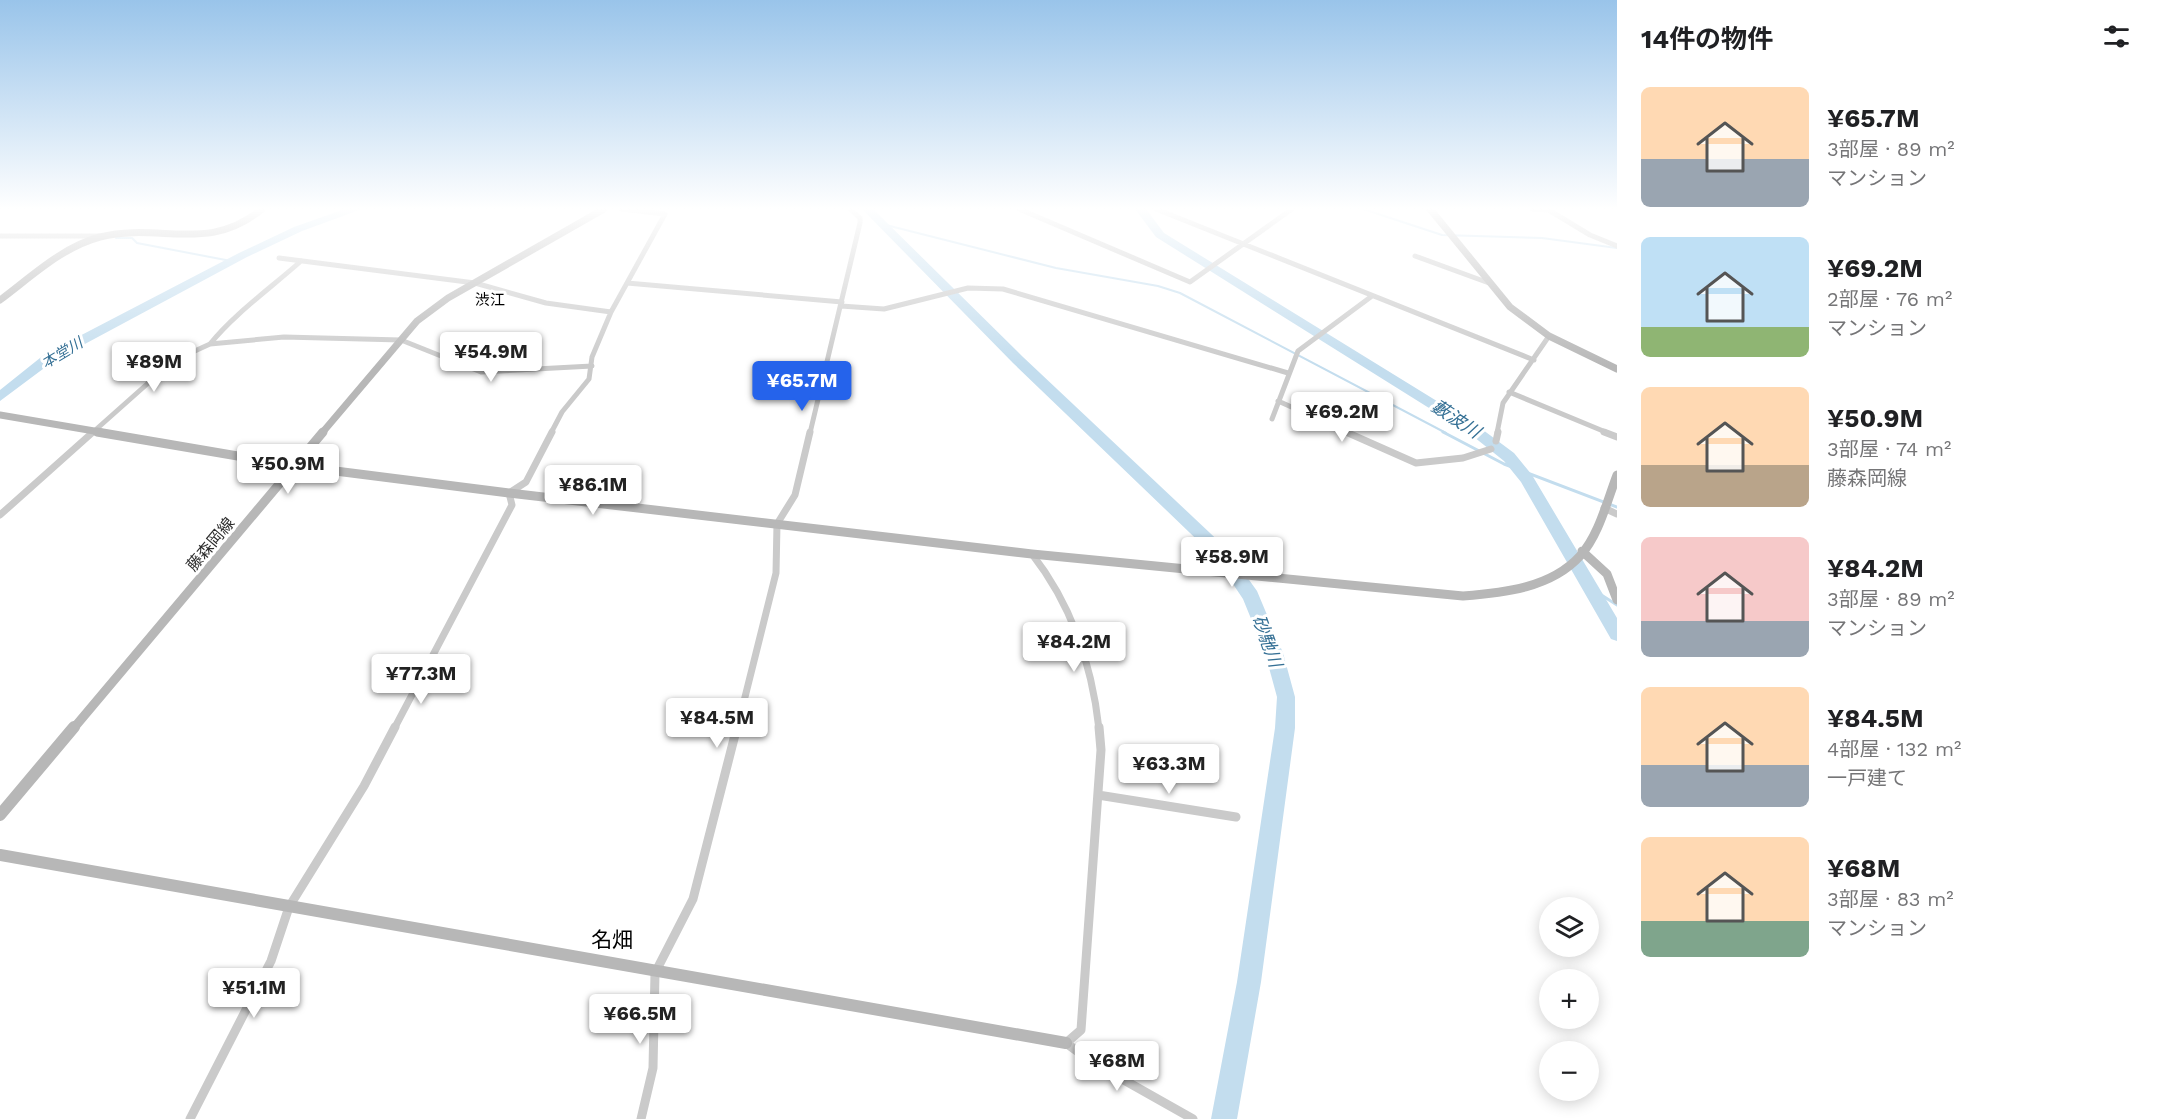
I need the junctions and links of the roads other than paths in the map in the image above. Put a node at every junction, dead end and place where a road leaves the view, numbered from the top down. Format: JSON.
{"nodes":[{"id":1,"x":54,"y":261,"type":"edge"},
{"id":2,"x":301,"y":261,"type":"edge"},
{"id":3,"x":303,"y":261,"type":"edge"},
{"id":4,"x":514,"y":261,"type":"edge"},
{"id":5,"x":639,"y":261,"type":"edge"},
{"id":6,"x":851,"y":261,"type":"edge"},
{"id":7,"x":1141,"y":261,"type":"edge"},
{"id":8,"x":1219,"y":261,"type":"edge"},
{"id":9,"x":1286,"y":261,"type":"edge"},
{"id":10,"x":1429,"y":261,"type":"edge"},
{"id":11,"x":1472,"y":261,"type":"edge"},
{"id":12,"x":476,"y":283,"type":"junction"},
{"id":13,"x":1489,"y":283,"type":"junction"},
{"id":14,"x":627,"y":284,"type":"junction"},
{"id":15,"x":1372,"y":296,"type":"junction"},
{"id":16,"x":0,"y":300,"type":"edge"},
{"id":17,"x":841,"y":304,"type":"junction"},
{"id":18,"x":611,"y":312,"type":"junction"},
{"id":19,"x":1549,"y":336,"type":"junction"},
{"id":20,"x":401,"y":340,"type":"junction"},
{"id":21,"x":210,"y":344,"type":"junction"},
{"id":22,"x":1534,"y":360,"type":"junction"},
{"id":23,"x":592,"y":366,"type":"junction"},
{"id":24,"x":1617,"y":369,"type":"edge"},
{"id":25,"x":1288,"y":374,"type":"junction"},
{"id":26,"x":1509,"y":392,"type":"junction"},
{"id":27,"x":1278,"y":400,"type":"junction"},
{"id":28,"x":0,"y":415,"type":"edge"},
{"id":29,"x":1272,"y":419,"type":"dead end"},
{"id":30,"x":92,"y":432,"type":"junction"},
{"id":31,"x":1617,"y":437,"type":"edge"},
{"id":32,"x":1496,"y":441,"type":"dead end"},
{"id":33,"x":1491,"y":449,"type":"dead end"},
{"id":34,"x":296,"y":466,"type":"junction"},
{"id":35,"x":1617,"y":475,"type":"edge"},
{"id":36,"x":509,"y":492,"type":"junction"},
{"id":37,"x":1604,"y":508,"type":"junction"},
{"id":38,"x":1617,"y":514,"type":"edge"},
{"id":39,"x":0,"y":515,"type":"edge"},
{"id":40,"x":777,"y":524,"type":"junction"},
{"id":41,"x":1582,"y":553,"type":"junction"},
{"id":42,"x":1032,"y":554,"type":"junction"},
{"id":43,"x":1617,"y":600,"type":"edge"},
{"id":44,"x":1098,"y":795,"type":"junction"},
{"id":45,"x":0,"y":815,"type":"edge"},
{"id":46,"x":1236,"y":817,"type":"dead end"},
{"id":47,"x":0,"y":855,"type":"edge"},
{"id":48,"x":289,"y":908,"type":"junction"},
{"id":49,"x":655,"y":973,"type":"junction"},
{"id":50,"x":1066,"y":1044,"type":"junction"},
{"id":51,"x":1189,"y":1117,"type":"edge"},
{"id":52,"x":190,"y":1119,"type":"edge"},
{"id":53,"x":641,"y":1119,"type":"edge"}],
"edges":[{"from":1,"to":16,"type":"street"},
{"from":2,"to":21,"type":"street"},
{"from":3,"to":12,"type":"street"},
{"from":4,"to":12,"type":"street","name":"藤森岡線"},
{"from":5,"to":14,"type":"street"},
{"from":6,"to":17,"type":"street"},
{"from":7,"to":8,"type":"street"},
{"from":9,"to":15,"type":"street"},
{"from":10,"to":13,"type":"street"},
{"from":11,"to":13,"type":"street"},
{"from":12,"to":18,"type":"street"},
{"from":12,"to":20,"type":"street","name":"藤森岡線"},
{"from":13,"to":19,"type":"street"},
{"from":14,"to":17,"type":"street"},
{"from":14,"to":18,"type":"street"},
{"from":15,"to":22,"type":"street"},
{"from":15,"to":25,"type":"street"},
{"from":17,"to":25,"type":"street"},
{"from":17,"to":40,"type":"street"},
{"from":18,"to":23,"type":"street"},
{"from":19,"to":22,"type":"street"},
{"from":19,"to":24,"type":"street"},
{"from":20,"to":21,"type":"street"},
{"from":20,"to":23,"type":"street"},
{"from":20,"to":34,"type":"street","name":"藤森岡線"},
{"from":21,"to":30,"type":"street"},
{"from":22,"to":26,"type":"street"},
{"from":23,"to":36,"type":"street"},
{"from":25,"to":27,"type":"street"},
{"from":26,"to":31,"type":"street"},
{"from":26,"to":32,"type":"street"},
{"from":27,"to":29,"type":"street"},
{"from":27,"to":33,"type":"street"},
{"from":28,"to":30,"type":"street"},
{"from":30,"to":34,"type":"street"},
{"from":30,"to":39,"type":"street"},
{"from":34,"to":36,"type":"street"},
{"from":34,"to":45,"type":"street","name":"藤森岡線"},
{"from":35,"to":37,"type":"street"},
{"from":36,"to":40,"type":"street"},
{"from":36,"to":48,"type":"street"},
{"from":37,"to":38,"type":"street"},
{"from":37,"to":41,"type":"street"},
{"from":40,"to":42,"type":"street"},
{"from":40,"to":49,"type":"street"},
{"from":41,"to":42,"type":"street"},
{"from":41,"to":43,"type":"street"},
{"from":42,"to":44,"type":"street"},
{"from":44,"to":46,"type":"street"},
{"from":44,"to":50,"type":"street"},
{"from":47,"to":48,"type":"street"},
{"from":48,"to":49,"type":"street"},
{"from":48,"to":52,"type":"street"},
{"from":49,"to":50,"type":"street"},
{"from":49,"to":53,"type":"street"},
{"from":50,"to":51,"type":"street"}]}
